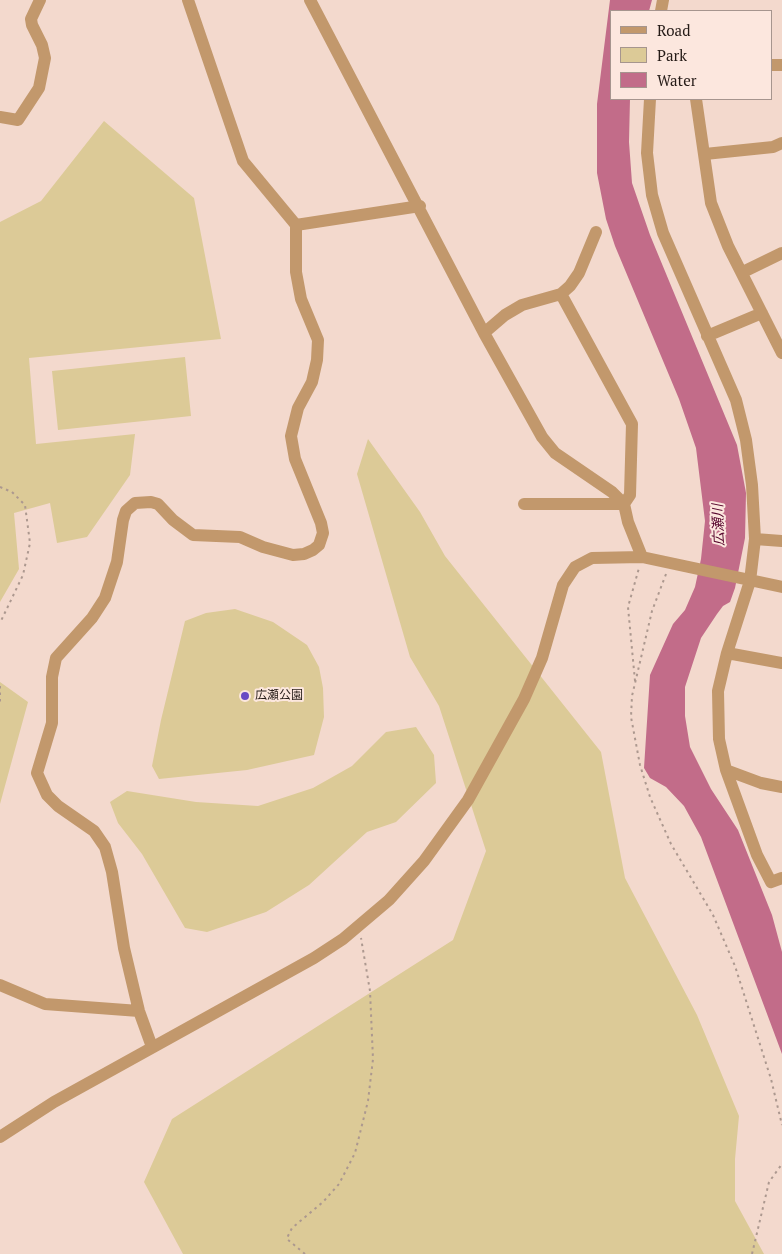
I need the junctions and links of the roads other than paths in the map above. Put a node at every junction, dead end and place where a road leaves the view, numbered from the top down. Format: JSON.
{"nodes":[{"id":1,"x":40,"y":0,"type":"edge"},
{"id":2,"x":188,"y":0,"type":"edge"},
{"id":3,"x":310,"y":0,"type":"edge"},
{"id":4,"x":650,"y":100,"type":"edge"},
{"id":5,"x":696,"y":100,"type":"edge"},
{"id":6,"x":0,"y":117,"type":"edge"},
{"id":7,"x":782,"y":143,"type":"edge"},
{"id":8,"x":705,"y":154,"type":"junction"},
{"id":9,"x":420,"y":206,"type":"junction"},
{"id":10,"x":296,"y":225,"type":"junction"},
{"id":11,"x":596,"y":232,"type":"dead end"},
{"id":12,"x":782,"y":253,"type":"edge"},
{"id":13,"x":743,"y":272,"type":"junction"},
{"id":14,"x":561,"y":294,"type":"junction"},
{"id":15,"x":762,"y":313,"type":"junction"},
{"id":16,"x":484,"y":333,"type":"junction"},
{"id":17,"x":708,"y":336,"type":"junction"},
{"id":18,"x":782,"y":353,"type":"edge"},
{"id":19,"x":524,"y":504,"type":"dead end"},
{"id":20,"x":624,"y":504,"type":"junction"},
{"id":21,"x":755,"y":539,"type":"junction"},
{"id":22,"x":782,"y":541,"type":"edge"},
{"id":23,"x":642,"y":557,"type":"junction"},
{"id":24,"x":747,"y":580,"type":"junction"},
{"id":25,"x":782,"y":587,"type":"edge"},
{"id":26,"x":727,"y":652,"type":"junction"},
{"id":27,"x":782,"y":663,"type":"edge"},
{"id":28,"x":726,"y":770,"type":"junction"},
{"id":29,"x":782,"y":788,"type":"edge"},
{"id":30,"x":782,"y":878,"type":"edge"},
{"id":31,"x":0,"y":984,"type":"edge"},
{"id":32,"x":139,"y":1011,"type":"junction"},
{"id":33,"x":152,"y":1047,"type":"junction"},
{"id":34,"x":0,"y":1137,"type":"edge"}],
"edges":[{"from":1,"to":6,"type":"street"},
{"from":2,"to":10,"type":"street"},
{"from":3,"to":9,"type":"street"},
{"from":4,"to":17,"type":"street"},
{"from":5,"to":8,"type":"street"},
{"from":7,"to":8,"type":"street"},
{"from":8,"to":13,"type":"street"},
{"from":9,"to":10,"type":"street"},
{"from":9,"to":16,"type":"street"},
{"from":10,"to":32,"type":"street"},
{"from":11,"to":14,"type":"street"},
{"from":12,"to":13,"type":"street"},
{"from":13,"to":15,"type":"street"},
{"from":14,"to":16,"type":"street"},
{"from":14,"to":20,"type":"street"},
{"from":15,"to":17,"type":"street"},
{"from":15,"to":18,"type":"street"},
{"from":16,"to":20,"type":"street"},
{"from":17,"to":21,"type":"street"},
{"from":19,"to":20,"type":"street"},
{"from":20,"to":23,"type":"street"},
{"from":21,"to":22,"type":"street"},
{"from":21,"to":24,"type":"street"},
{"from":23,"to":24,"type":"street"},
{"from":23,"to":33,"type":"street"},
{"from":24,"to":25,"type":"street"},
{"from":24,"to":26,"type":"street"},
{"from":26,"to":27,"type":"street"},
{"from":26,"to":28,"type":"street"},
{"from":28,"to":29,"type":"street"},
{"from":28,"to":30,"type":"street"},
{"from":31,"to":32,"type":"street"},
{"from":32,"to":33,"type":"street"},
{"from":33,"to":34,"type":"street"}]}
